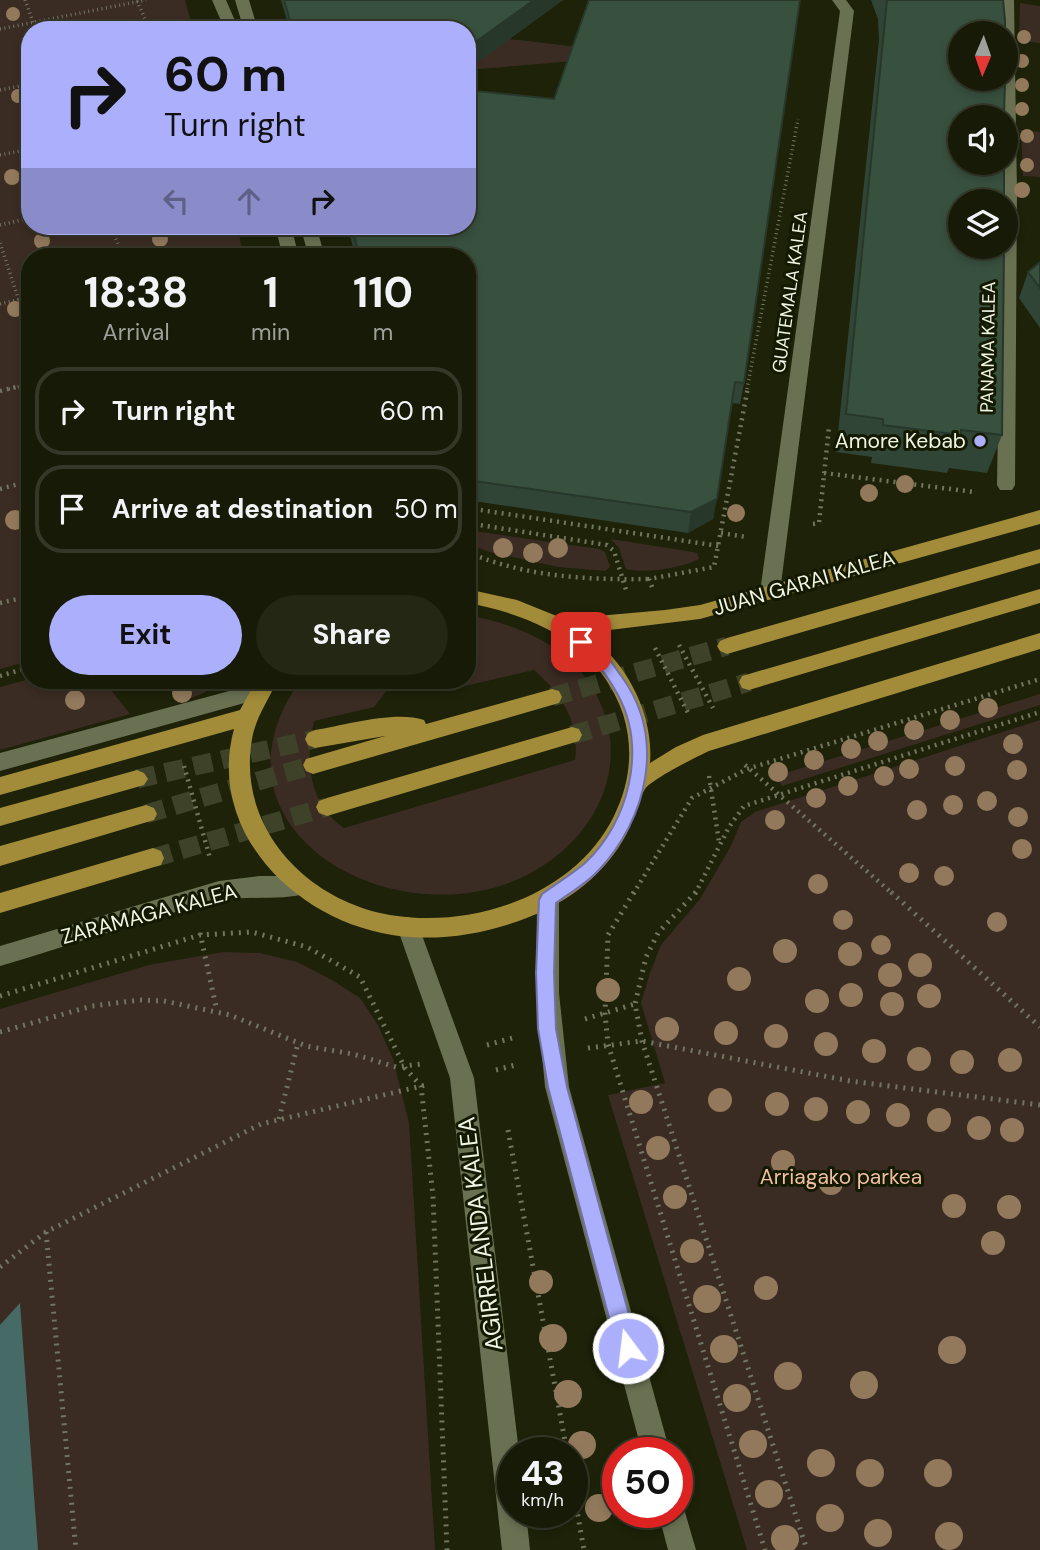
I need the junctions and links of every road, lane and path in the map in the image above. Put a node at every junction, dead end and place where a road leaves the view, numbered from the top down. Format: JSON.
{"nodes":[{"id":1,"x":25,"y":0,"type":"edge"},
{"id":2,"x":146,"y":0,"type":"edge"},
{"id":3,"x":219,"y":0,"type":"edge"},
{"id":4,"x":243,"y":0,"type":"edge"},
{"id":5,"x":839,"y":0,"type":"edge"},
{"id":6,"x":1007,"y":0,"type":"edge"},
{"id":7,"x":137,"y":1,"type":"edge"},
{"id":8,"x":33,"y":21,"type":"edge"},
{"id":9,"x":38,"y":21,"type":"edge"},
{"id":10,"x":146,"y":21,"type":"edge"},
{"id":11,"x":228,"y":21,"type":"edge"},
{"id":12,"x":249,"y":21,"type":"edge"},
{"id":13,"x":21,"y":25,"type":"edge"},
{"id":14,"x":0,"y":29,"type":"edge"},
{"id":15,"x":21,"y":86,"type":"edge"},
{"id":16,"x":0,"y":90,"type":"edge"},
{"id":17,"x":21,"y":151,"type":"edge"},
{"id":18,"x":0,"y":155,"type":"edge"},
{"id":19,"x":21,"y":220,"type":"edge"},
{"id":20,"x":0,"y":225,"type":"edge"},
{"id":21,"x":0,"y":243,"type":"edge"},
{"id":22,"x":21,"y":298,"type":"edge"},
{"id":23,"x":18,"y":299,"type":"junction"},
{"id":24,"x":0,"y":303,"type":"edge"},
{"id":25,"x":21,"y":308,"type":"edge"},
{"id":26,"x":21,"y":386,"type":"edge"},
{"id":27,"x":0,"y":391,"type":"edge"},
{"id":28,"x":824,"y":473,"type":"dead end"},
{"id":29,"x":21,"y":483,"type":"edge"},
{"id":30,"x":1006,"y":485,"type":"joint"},
{"id":31,"x":0,"y":489,"type":"edge"},
{"id":32,"x":476,"y":509,"type":"edge"},
{"id":33,"x":1040,"y":517,"type":"edge"},
{"id":34,"x":719,"y":546,"type":"dead end"},
{"id":35,"x":476,"y":556,"type":"edge"},
{"id":36,"x":1040,"y":556,"type":"edge"},
{"id":37,"x":649,"y":579,"type":"dead end"},
{"id":38,"x":771,"y":592,"type":"junction"},
{"id":39,"x":1040,"y":596,"type":"edge"},
{"id":40,"x":21,"y":598,"type":"edge"},
{"id":41,"x":476,"y":598,"type":"edge"},
{"id":42,"x":0,"y":603,"type":"edge"},
{"id":43,"x":563,"y":627,"type":"junction"},
{"id":44,"x":1040,"y":642,"type":"edge"},
{"id":45,"x":727,"y":646,"type":"tunnel mouth"},
{"id":46,"x":21,"y":670,"type":"edge"},
{"id":47,"x":0,"y":676,"type":"edge"},
{"id":48,"x":1040,"y":679,"type":"edge"},
{"id":49,"x":749,"y":682,"type":"tunnel mouth"},
{"id":50,"x":253,"y":689,"type":"edge"},
{"id":51,"x":261,"y":689,"type":"edge"},
{"id":52,"x":552,"y":697,"type":"tunnel mouth"},
{"id":53,"x":1040,"y":712,"type":"edge"},
{"id":54,"x":246,"y":717,"type":"junction"},
{"id":55,"x":457,"y":724,"type":"junction"},
{"id":56,"x":572,"y":734,"type":"tunnel mouth"},
{"id":57,"x":176,"y":736,"type":"junction"},
{"id":58,"x":315,"y":739,"type":"tunnel mouth"},
{"id":59,"x":0,"y":762,"type":"edge"},
{"id":60,"x":313,"y":765,"type":"tunnel mouth"},
{"id":61,"x":137,"y":779,"type":"tunnel mouth"},
{"id":62,"x":639,"y":782,"type":"junction"},
{"id":63,"x":0,"y":786,"type":"edge"},
{"id":64,"x":327,"y":807,"type":"tunnel mouth"},
{"id":65,"x":146,"y":814,"type":"tunnel mouth"},
{"id":66,"x":0,"y":817,"type":"edge"},
{"id":67,"x":0,"y":856,"type":"edge"},
{"id":68,"x":153,"y":858,"type":"tunnel mouth"},
{"id":69,"x":300,"y":886,"type":"junction"},
{"id":70,"x":219,"y":891,"type":"junction"},
{"id":71,"x":548,"y":900,"type":"junction"},
{"id":72,"x":0,"y":903,"type":"edge"},
{"id":73,"x":408,"y":927,"type":"junction"},
{"id":74,"x":228,"y":932,"type":"junction"},
{"id":75,"x":0,"y":956,"type":"edge"},
{"id":76,"x":0,"y":996,"type":"edge"},
{"id":77,"x":635,"y":1004,"type":"junction"},
{"id":78,"x":605,"y":1014,"type":"junction"},
{"id":79,"x":547,"y":1029,"type":"junction"},
{"id":80,"x":0,"y":1032,"type":"edge"},
{"id":81,"x":642,"y":1041,"type":"junction"},
{"id":82,"x":298,"y":1043,"type":"junction"},
{"id":83,"x":608,"y":1044,"type":"junction"},
{"id":84,"x":552,"y":1056,"type":"junction"},
{"id":85,"x":458,"y":1066,"type":"junction"},
{"id":86,"x":405,"y":1068,"type":"junction"},
{"id":87,"x":497,"y":1070,"type":"junction"},
{"id":88,"x":499,"y":1083,"type":"dead end"},
{"id":89,"x":421,"y":1086,"type":"junction"},
{"id":90,"x":1040,"y":1105,"type":"edge"},
{"id":91,"x":279,"y":1119,"type":"junction"},
{"id":92,"x":507,"y":1124,"type":"dead end"},
{"id":93,"x":46,"y":1232,"type":"junction"},
{"id":94,"x":0,"y":1267,"type":"edge"},
{"id":95,"x":564,"y":1437,"type":"edge"},
{"id":96,"x":652,"y":1437,"type":"edge"},
{"id":97,"x":580,"y":1528,"type":"edge"},
{"id":98,"x":676,"y":1528,"type":"edge"},
{"id":99,"x":76,"y":1550,"type":"edge"},
{"id":100,"x":447,"y":1550,"type":"edge"},
{"id":101,"x":516,"y":1550,"type":"edge"},
{"id":102,"x":584,"y":1550,"type":"edge"},
{"id":103,"x":682,"y":1550,"type":"edge"},
{"id":104,"x":765,"y":1550,"type":"edge"},
{"id":105,"x":807,"y":1550,"type":"edge"}],
"edges":[{"from":1,"to":8,"type":"path"},
{"from":2,"to":7,"type":"path"},
{"from":3,"to":11,"type":"street"},
{"from":4,"to":12,"type":"street"},
{"from":5,"to":38,"type":"street","name":"GUATEMALA KALEA"},
{"from":6,"to":30,"type":"street","name":"PANAMA KALEA"},
{"from":7,"to":9,"type":"path"},
{"from":7,"to":10,"type":"path"},
{"from":13,"to":14,"type":"path"},
{"from":15,"to":16,"type":"path"},
{"from":17,"to":18,"type":"path"},
{"from":19,"to":20,"type":"path"},
{"from":21,"to":23,"type":"path"},
{"from":22,"to":23,"type":"path"},
{"from":23,"to":24,"type":"path"},
{"from":23,"to":25,"type":"path"},
{"from":26,"to":27,"type":"path"},
{"from":28,"to":30,"type":"path"},
{"from":29,"to":31,"type":"path"},
{"from":32,"to":34,"type":"path"},
{"from":33,"to":38,"type":"main road","name":"JUAN GARAI KALEA"},
{"from":35,"to":37,"type":"path"},
{"from":36,"to":45,"type":"main road","name":"JUAN GARAI KALEA"},
{"from":38,"to":43,"type":"main road","name":"JUAN GARAI KALEA"},
{"from":39,"to":49,"type":"main road"},
{"from":40,"to":42,"type":"path"},
{"from":41,"to":43,"type":"main road"},
{"from":43,"to":62,"type":"main road"},
{"from":44,"to":62,"type":"main road"},
{"from":46,"to":47,"type":"path"},
{"from":48,"to":78,"type":"path"},
{"from":50,"to":59,"type":"street"},
{"from":51,"to":54,"type":"main road"},
{"from":52,"to":55,"type":"main road"},
{"from":53,"to":77,"type":"path"},
{"from":54,"to":57,"type":"main road"},
{"from":54,"to":69,"type":"main road"},
{"from":55,"to":58,"type":"main road"},
{"from":55,"to":60,"type":"main road"},
{"from":56,"to":64,"type":"main road"},
{"from":57,"to":63,"type":"main road"},
{"from":57,"to":70,"type":"path"},
{"from":61,"to":66,"type":"main road"},
{"from":62,"to":71,"type":"main road"},
{"from":65,"to":67,"type":"main road"},
{"from":68,"to":72,"type":"main road"},
{"from":69,"to":70,"type":"street","name":"ZARAMAGA KALEA"},
{"from":69,"to":73,"type":"main road"},
{"from":70,"to":74,"type":"path"},
{"from":70,"to":75,"type":"street","name":"ZARAMAGA KALEA"},
{"from":71,"to":73,"type":"main road"},
{"from":71,"to":79,"type":"street"},
{"from":73,"to":85,"type":"street","name":"AGIRRELANDA KALEA"},
{"from":74,"to":76,"type":"path"},
{"from":74,"to":86,"type":"path"},
{"from":77,"to":78,"type":"path"},
{"from":77,"to":81,"type":"path"},
{"from":78,"to":79,"type":"path"},
{"from":78,"to":83,"type":"path"},
{"from":79,"to":84,"type":"street"},
{"from":79,"to":85,"type":"path"},
{"from":80,"to":82,"type":"path"},
{"from":81,"to":83,"type":"path"},
{"from":81,"to":90,"type":"path"},
{"from":81,"to":105,"type":"path"},
{"from":82,"to":86,"type":"path"},
{"from":82,"to":91,"type":"path"},
{"from":83,"to":84,"type":"path"},
{"from":83,"to":104,"type":"path"},
{"from":84,"to":87,"type":"path"},
{"from":84,"to":96,"type":"street"},
{"from":85,"to":86,"type":"path"},
{"from":85,"to":87,"type":"path"},
{"from":85,"to":89,"type":"path"},
{"from":85,"to":101,"type":"street","name":"AGIRRELANDA KALEA"},
{"from":86,"to":89,"type":"path"},
{"from":87,"to":88,"type":"path"},
{"from":89,"to":91,"type":"path"},
{"from":89,"to":100,"type":"path"},
{"from":91,"to":93,"type":"path"},
{"from":92,"to":95,"type":"path"},
{"from":93,"to":94,"type":"path"},
{"from":93,"to":99,"type":"path"},
{"from":97,"to":102,"type":"path"},
{"from":98,"to":103,"type":"street"}]}
